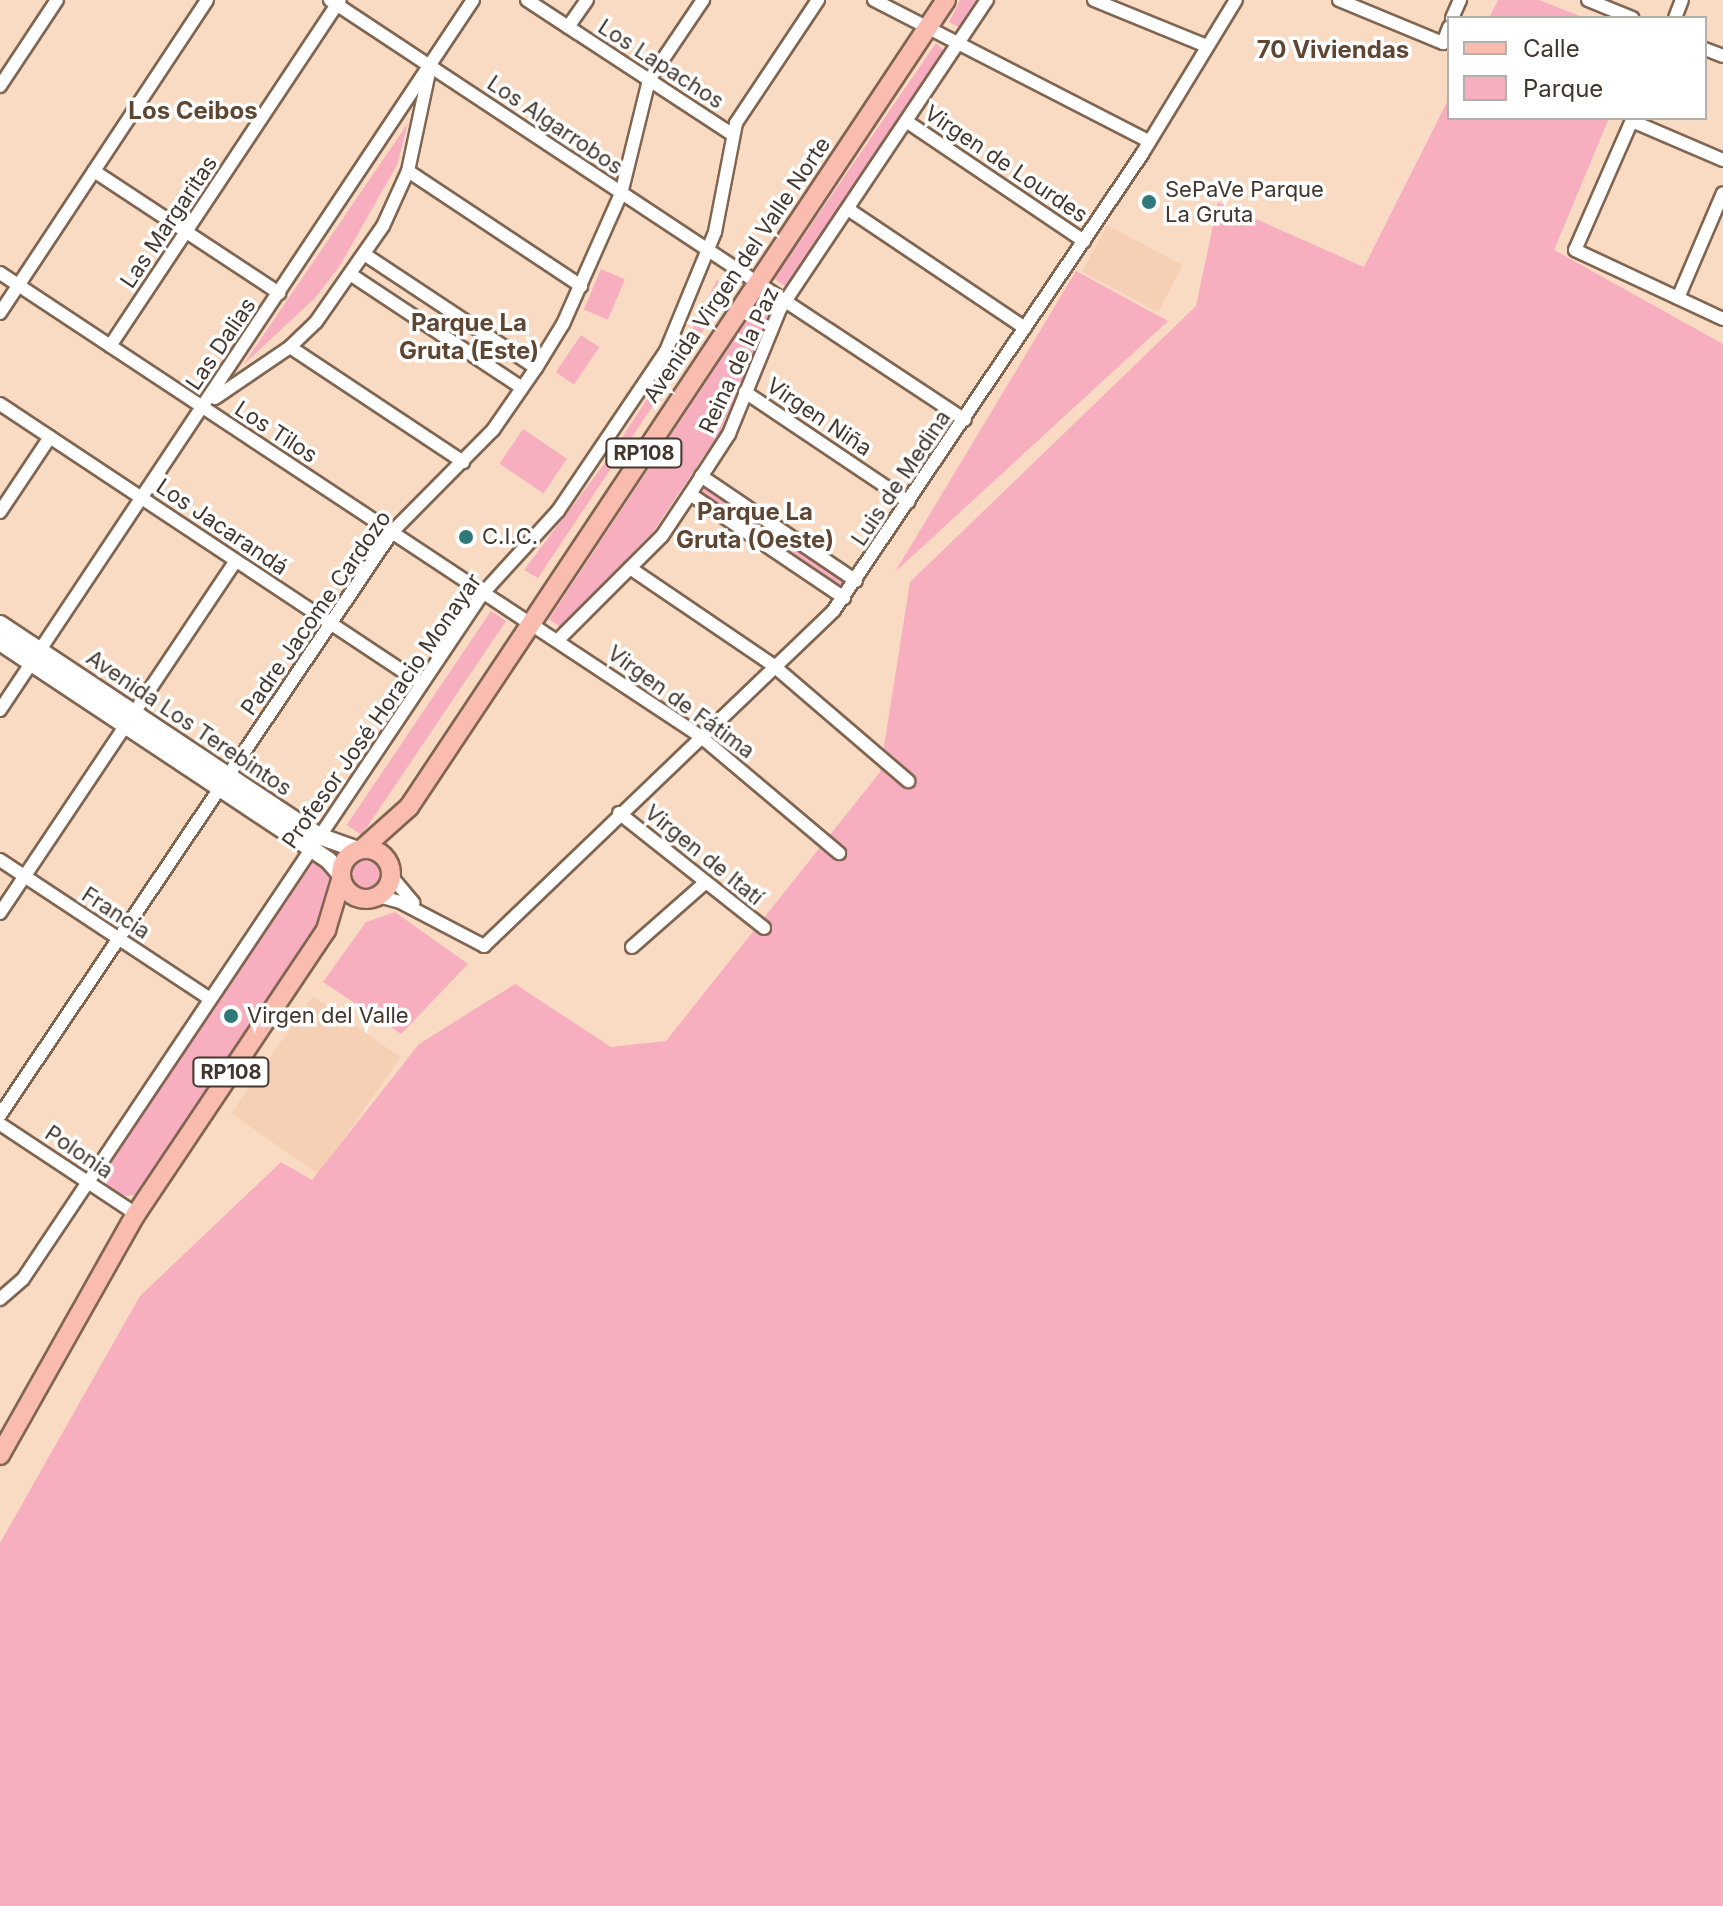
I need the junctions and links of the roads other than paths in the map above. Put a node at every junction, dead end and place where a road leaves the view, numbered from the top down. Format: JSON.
{"nodes":[{"id":1,"x":57,"y":0,"type":"edge"},
{"id":2,"x":207,"y":0,"type":"edge"},
{"id":3,"x":473,"y":0,"type":"edge"},
{"id":4,"x":527,"y":0,"type":"edge"},
{"id":5,"x":587,"y":0,"type":"edge"},
{"id":6,"x":703,"y":0,"type":"edge"},
{"id":7,"x":818,"y":0,"type":"edge"},
{"id":8,"x":874,"y":0,"type":"edge"},
{"id":9,"x":946,"y":0,"type":"edge"},
{"id":10,"x":987,"y":0,"type":"edge"},
{"id":11,"x":1094,"y":0,"type":"edge"},
{"id":12,"x":1236,"y":0,"type":"edge"},
{"id":13,"x":1339,"y":0,"type":"edge"},
{"id":14,"x":1588,"y":0,"type":"edge"},
{"id":15,"x":336,"y":1,"type":"edge"},
{"id":16,"x":1627,"y":16,"type":"edge"},
{"id":17,"x":568,"y":27,"type":"junction"},
{"id":18,"x":928,"y":28,"type":"junction"},
{"id":19,"x":1447,"y":32,"type":"edge"},
{"id":20,"x":959,"y":42,"type":"junction"},
{"id":21,"x":1207,"y":46,"type":"junction"},
{"id":22,"x":430,"y":66,"type":"junction"},
{"id":23,"x":649,"y":80,"type":"junction"},
{"id":24,"x":0,"y":86,"type":"edge"},
{"id":25,"x":1632,"y":120,"type":"edge"},
{"id":26,"x":906,"y":121,"type":"junction"},
{"id":27,"x":732,"y":134,"type":"junction"},
{"id":28,"x":1148,"y":141,"type":"junction"},
{"id":29,"x":1723,"y":160,"type":"edge"},
{"id":30,"x":94,"y":171,"type":"junction"},
{"id":31,"x":408,"y":171,"type":"junction"},
{"id":32,"x":1723,"y":193,"type":"edge"},
{"id":33,"x":621,"y":194,"type":"junction"},
{"id":34,"x":848,"y":209,"type":"junction"},
{"id":35,"x":186,"y":232,"type":"junction"},
{"id":36,"x":1084,"y":241,"type":"junction"},
{"id":37,"x":708,"y":252,"type":"junction"},
{"id":38,"x":364,"y":254,"type":"junction"},
{"id":39,"x":0,"y":273,"type":"edge"},
{"id":40,"x":350,"y":274,"type":"junction"},
{"id":41,"x":757,"y":284,"type":"junction"},
{"id":42,"x":18,"y":285,"type":"junction"},
{"id":43,"x":581,"y":286,"type":"junction"},
{"id":44,"x":279,"y":293,"type":"junction"},
{"id":45,"x":1678,"y":298,"type":"junction"},
{"id":46,"x":786,"y":300,"type":"junction"},
{"id":47,"x":0,"y":313,"type":"edge"},
{"id":48,"x":1723,"y":319,"type":"edge"},
{"id":49,"x":1025,"y":328,"type":"junction"},
{"id":50,"x":110,"y":346,"type":"junction"},
{"id":51,"x":290,"y":347,"type":"junction"},
{"id":52,"x":536,"y":368,"type":"junction"},
{"id":53,"x":522,"y":388,"type":"junction"},
{"id":54,"x":745,"y":392,"type":"junction"},
{"id":55,"x":0,"y":404,"type":"edge"},
{"id":56,"x":203,"y":407,"type":"junction"},
{"id":57,"x":965,"y":420,"type":"junction"},
{"id":58,"x":50,"y":437,"type":"junction"},
{"id":59,"x":463,"y":462,"type":"junction"},
{"id":60,"x":701,"y":476,"type":"junction"},
{"id":61,"x":690,"y":494,"type":"junction"},
{"id":62,"x":142,"y":498,"type":"junction"},
{"id":63,"x":909,"y":502,"type":"junction"},
{"id":64,"x":0,"y":512,"type":"edge"},
{"id":65,"x":392,"y":532,"type":"junction"},
{"id":66,"x":236,"y":561,"type":"junction"},
{"id":67,"x":630,"y":568,"type":"junction"},
{"id":68,"x":856,"y":581,"type":"junction"},
{"id":69,"x":483,"y":593,"type":"junction"},
{"id":70,"x":844,"y":598,"type":"junction"},
{"id":71,"x":330,"y":623,"type":"junction"},
{"id":72,"x":530,"y":623,"type":"junction"},
{"id":73,"x":0,"y":624,"type":"edge"},
{"id":74,"x":558,"y":640,"type":"junction"},
{"id":75,"x":0,"y":642,"type":"edge"},
{"id":76,"x":36,"y":656,"type":"junction"},
{"id":77,"x":774,"y":666,"type":"junction"},
{"id":78,"x":422,"y":684,"type":"junction"},
{"id":79,"x":0,"y":710,"type":"edge"},
{"id":80,"x":130,"y":720,"type":"junction"},
{"id":81,"x":700,"y":736,"type":"junction"},
{"id":82,"x":908,"y":781,"type":"dead end"},
{"id":83,"x":224,"y":782,"type":"junction"},
{"id":84,"x":409,"y":807,"type":"junction"},
{"id":85,"x":619,"y":813,"type":"junction"},
{"id":86,"x":315,"y":842,"type":"junction"},
{"id":87,"x":360,"y":850,"type":"junction"},
{"id":88,"x":839,"y":853,"type":"dead end"},
{"id":89,"x":0,"y":860,"type":"edge"},
{"id":90,"x":391,"y":873,"type":"junction"},
{"id":91,"x":25,"y":876,"type":"junction"},
{"id":92,"x":341,"y":878,"type":"junction"},
{"id":93,"x":706,"y":882,"type":"junction"},
{"id":94,"x":376,"y":897,"type":"junction"},
{"id":95,"x":0,"y":913,"type":"edge"},
{"id":96,"x":431,"y":918,"type":"junction"},
{"id":97,"x":764,"y":928,"type":"dead end"},
{"id":98,"x":326,"y":930,"type":"junction"},
{"id":99,"x":119,"y":938,"type":"junction"},
{"id":100,"x":632,"y":947,"type":"dead end"},
{"id":101,"x":210,"y":999,"type":"junction"},
{"id":102,"x":0,"y":1115,"type":"edge"},
{"id":103,"x":0,"y":1124,"type":"edge"},
{"id":104,"x":87,"y":1182,"type":"junction"},
{"id":105,"x":136,"y":1214,"type":"junction"},
{"id":106,"x":0,"y":1299,"type":"edge"},
{"id":107,"x":0,"y":1455,"type":"edge"}],
"edges":[{"from":1,"to":24,"type":"street"},
{"from":2,"to":30,"type":"street"},
{"from":3,"to":22,"type":"street","name":"Las Dalias"},
{"from":4,"to":17,"type":"street","name":"Los Lapachos"},
{"from":5,"to":17,"type":"street"},
{"from":6,"to":23,"type":"street","name":"Padre Jacome Cardozo"},
{"from":7,"to":27,"type":"street","name":"Profesor José Horacio Monayar"},
{"from":8,"to":18,"type":"street"},
{"from":9,"to":18,"type":"main road","name":"Avenida Virgen del Valle Norte","number":"RP108"},
{"from":10,"to":20,"type":"street","name":"Reina de la Paz"},
{"from":11,"to":21,"type":"street"},
{"from":12,"to":21,"type":"street","name":"Luis de Medina"},
{"from":13,"to":19,"type":"street"},
{"from":14,"to":16,"type":"street"},
{"from":15,"to":22,"type":"street","name":"Los Algarrobos"},
{"from":15,"to":35,"type":"street","name":"Las Margaritas"},
{"from":17,"to":23,"type":"street","name":"Los Lapachos"},
{"from":18,"to":20,"type":"street"},
{"from":18,"to":41,"type":"main road","name":"Avenida Virgen del Valle Norte","number":"RP108"},
{"from":20,"to":26,"type":"street","name":"Reina de la Paz"},
{"from":20,"to":28,"type":"street"},
{"from":21,"to":28,"type":"street","name":"Luis de Medina"},
{"from":22,"to":31,"type":"street"},
{"from":22,"to":33,"type":"street","name":"Los Algarrobos"},
{"from":22,"to":44,"type":"street","name":"Las Dalias"},
{"from":23,"to":27,"type":"street","name":"Los Lapachos"},
{"from":23,"to":33,"type":"street","name":"Padre Jacome Cardozo"},
{"from":25,"to":29,"type":"street"},
{"from":25,"to":45,"type":"street"},
{"from":26,"to":34,"type":"street","name":"Reina de la Paz"},
{"from":26,"to":36,"type":"street","name":"Virgen de Lourdes"},
{"from":27,"to":37,"type":"street","name":"Profesor José Horacio Monayar"},
{"from":28,"to":36,"type":"street","name":"Luis de Medina"},
{"from":30,"to":35,"type":"street"},
{"from":30,"to":42,"type":"street"},
{"from":31,"to":38,"type":"street"},
{"from":31,"to":43,"type":"street"},
{"from":32,"to":45,"type":"street"},
{"from":33,"to":37,"type":"street","name":"Los Algarrobos"},
{"from":33,"to":43,"type":"street","name":"Padre Jacome Cardozo"},
{"from":34,"to":46,"type":"street","name":"Reina de la Paz"},
{"from":34,"to":49,"type":"street"},
{"from":35,"to":44,"type":"street"},
{"from":35,"to":50,"type":"street","name":"Las Margaritas"},
{"from":36,"to":49,"type":"street","name":"Luis de Medina"},
{"from":37,"to":41,"type":"street","name":"Los Algarrobos"},
{"from":37,"to":69,"type":"street","name":"Profesor José Horacio Monayar"},
{"from":38,"to":40,"type":"street"},
{"from":38,"to":52,"type":"street"},
{"from":39,"to":42,"type":"street","name":"Los Tilos"},
{"from":40,"to":51,"type":"street"},
{"from":40,"to":53,"type":"street"},
{"from":41,"to":46,"type":"street","name":"Los Algarrobos"},
{"from":41,"to":72,"type":"main road","name":"Avenida Virgen del Valle Norte","number":"RP108"},
{"from":42,"to":47,"type":"street"},
{"from":42,"to":50,"type":"street","name":"Los Tilos"},
{"from":43,"to":52,"type":"street","name":"Padre Jacome Cardozo"},
{"from":44,"to":56,"type":"street","name":"Las Dalias"},
{"from":45,"to":48,"type":"street"},
{"from":46,"to":54,"type":"street","name":"Reina de la Paz"},
{"from":46,"to":57,"type":"street","name":"Los Algarrobos"},
{"from":49,"to":57,"type":"street","name":"Luis de Medina"},
{"from":50,"to":56,"type":"street","name":"Los Tilos"},
{"from":51,"to":56,"type":"street"},
{"from":51,"to":59,"type":"street"},
{"from":52,"to":53,"type":"street","name":"Padre Jacome Cardozo"},
{"from":53,"to":59,"type":"street","name":"Padre Jacome Cardozo"},
{"from":54,"to":60,"type":"street","name":"Reina de la Paz"},
{"from":54,"to":63,"type":"street","name":"Virgen Niña"},
{"from":55,"to":58,"type":"street","name":"Los Jacarandá"},
{"from":56,"to":62,"type":"street","name":"Las Dalias"},
{"from":56,"to":65,"type":"street","name":"Los Tilos"},
{"from":57,"to":63,"type":"street","name":"Luis de Medina"},
{"from":58,"to":62,"type":"street","name":"Los Jacarandá"},
{"from":58,"to":64,"type":"street"},
{"from":59,"to":65,"type":"street","name":"Padre Jacome Cardozo"},
{"from":60,"to":61,"type":"street","name":"Reina de la Paz"},
{"from":60,"to":68,"type":"street"},
{"from":61,"to":67,"type":"street","name":"Reina de la Paz"},
{"from":61,"to":70,"type":"street"},
{"from":62,"to":66,"type":"street","name":"Los Jacarandá"},
{"from":62,"to":76,"type":"street","name":"Las Dalias"},
{"from":63,"to":68,"type":"street","name":"Luis de Medina"},
{"from":65,"to":69,"type":"street","name":"Los Tilos"},
{"from":65,"to":71,"type":"street","name":"Padre Jacome Cardozo"},
{"from":66,"to":71,"type":"street","name":"Los Jacarandá"},
{"from":66,"to":80,"type":"street"},
{"from":67,"to":74,"type":"street","name":"Reina de la Paz"},
{"from":67,"to":77,"type":"street"},
{"from":68,"to":70,"type":"street","name":"Luis de Medina"},
{"from":69,"to":72,"type":"street","name":"Los Tilos"},
{"from":69,"to":78,"type":"street","name":"Profesor José Horacio Monayar"},
{"from":70,"to":77,"type":"street","name":"Luis de Medina"},
{"from":71,"to":78,"type":"street","name":"Los Jacarandá"},
{"from":71,"to":83,"type":"street","name":"Padre Jacome Cardozo"},
{"from":72,"to":74,"type":"street","name":"Virgen de Fátima"},
{"from":72,"to":84,"type":"main road","name":"Avenida Virgen del Valle Norte","number":"RP108"},
{"from":73,"to":76,"type":"main road","name":"Avenida Los Terebintos"},
{"from":74,"to":81,"type":"street","name":"Virgen de Fátima"},
{"from":75,"to":76,"type":"main road","name":"Avenida Los Terebintos"},
{"from":76,"to":79,"type":"street","name":"Las Dalias"},
{"from":76,"to":80,"type":"main road","name":"Avenida Los Terebintos"},
{"from":77,"to":81,"type":"street","name":"Luis de Medina"},
{"from":77,"to":82,"type":"street"},
{"from":78,"to":86,"type":"street","name":"Profesor José Horacio Monayar"},
{"from":80,"to":83,"type":"main road","name":"Avenida Los Terebintos"},
{"from":80,"to":91,"type":"street"},
{"from":81,"to":85,"type":"street","name":"Luis de Medina"},
{"from":81,"to":88,"type":"street","name":"Virgen de Fátima"},
{"from":83,"to":86,"type":"main road","name":"Avenida Los Terebintos"},
{"from":83,"to":99,"type":"street","name":"Padre Jacome Cardozo"},
{"from":84,"to":87,"type":"main road","name":"Avenida Virgen del Valle Norte","number":"RP108"},
{"from":84,"to":90,"type":"main road","name":"Avenida Virgen del Valle Norte","number":"RP108"},
{"from":85,"to":93,"type":"street","name":"Virgen de Itatí"},
{"from":85,"to":96,"type":"street","name":"Luis de Medina"},
{"from":86,"to":87,"type":"main road","name":"Avenida Los Terebintos"},
{"from":86,"to":92,"type":"main road","name":"Avenida Los Terebintos"},
{"from":86,"to":101,"type":"street","name":"Profesor José Horacio Monayar"},
{"from":87,"to":90,"type":"main road"},
{"from":87,"to":92,"type":"main road","number":"RP108"},
{"from":89,"to":91,"type":"street","name":"Francia"},
{"from":90,"to":94,"type":"main road","number":"RP108"},
{"from":90,"to":96,"type":"street"},
{"from":91,"to":95,"type":"street"},
{"from":91,"to":99,"type":"street","name":"Francia"},
{"from":92,"to":94,"type":"main road"},
{"from":92,"to":98,"type":"main road","number":"RP108"},
{"from":93,"to":97,"type":"street","name":"Virgen de Itatí"},
{"from":93,"to":100,"type":"street"},
{"from":94,"to":96,"type":"street"},
{"from":94,"to":98,"type":"main road","number":"RP108"},
{"from":98,"to":105,"type":"main road","number":"RP108"},
{"from":99,"to":101,"type":"street","name":"Francia"},
{"from":99,"to":102,"type":"street","name":"Padre Jacome Cardozo"},
{"from":101,"to":104,"type":"street","name":"Profesor José Horacio Monayar"},
{"from":103,"to":104,"type":"street","name":"Polonia"},
{"from":104,"to":105,"type":"street","name":"Polonia"},
{"from":104,"to":106,"type":"street","name":"Profesor José Horacio Monayar"},
{"from":105,"to":107,"type":"main road","number":"RP108"}]}
